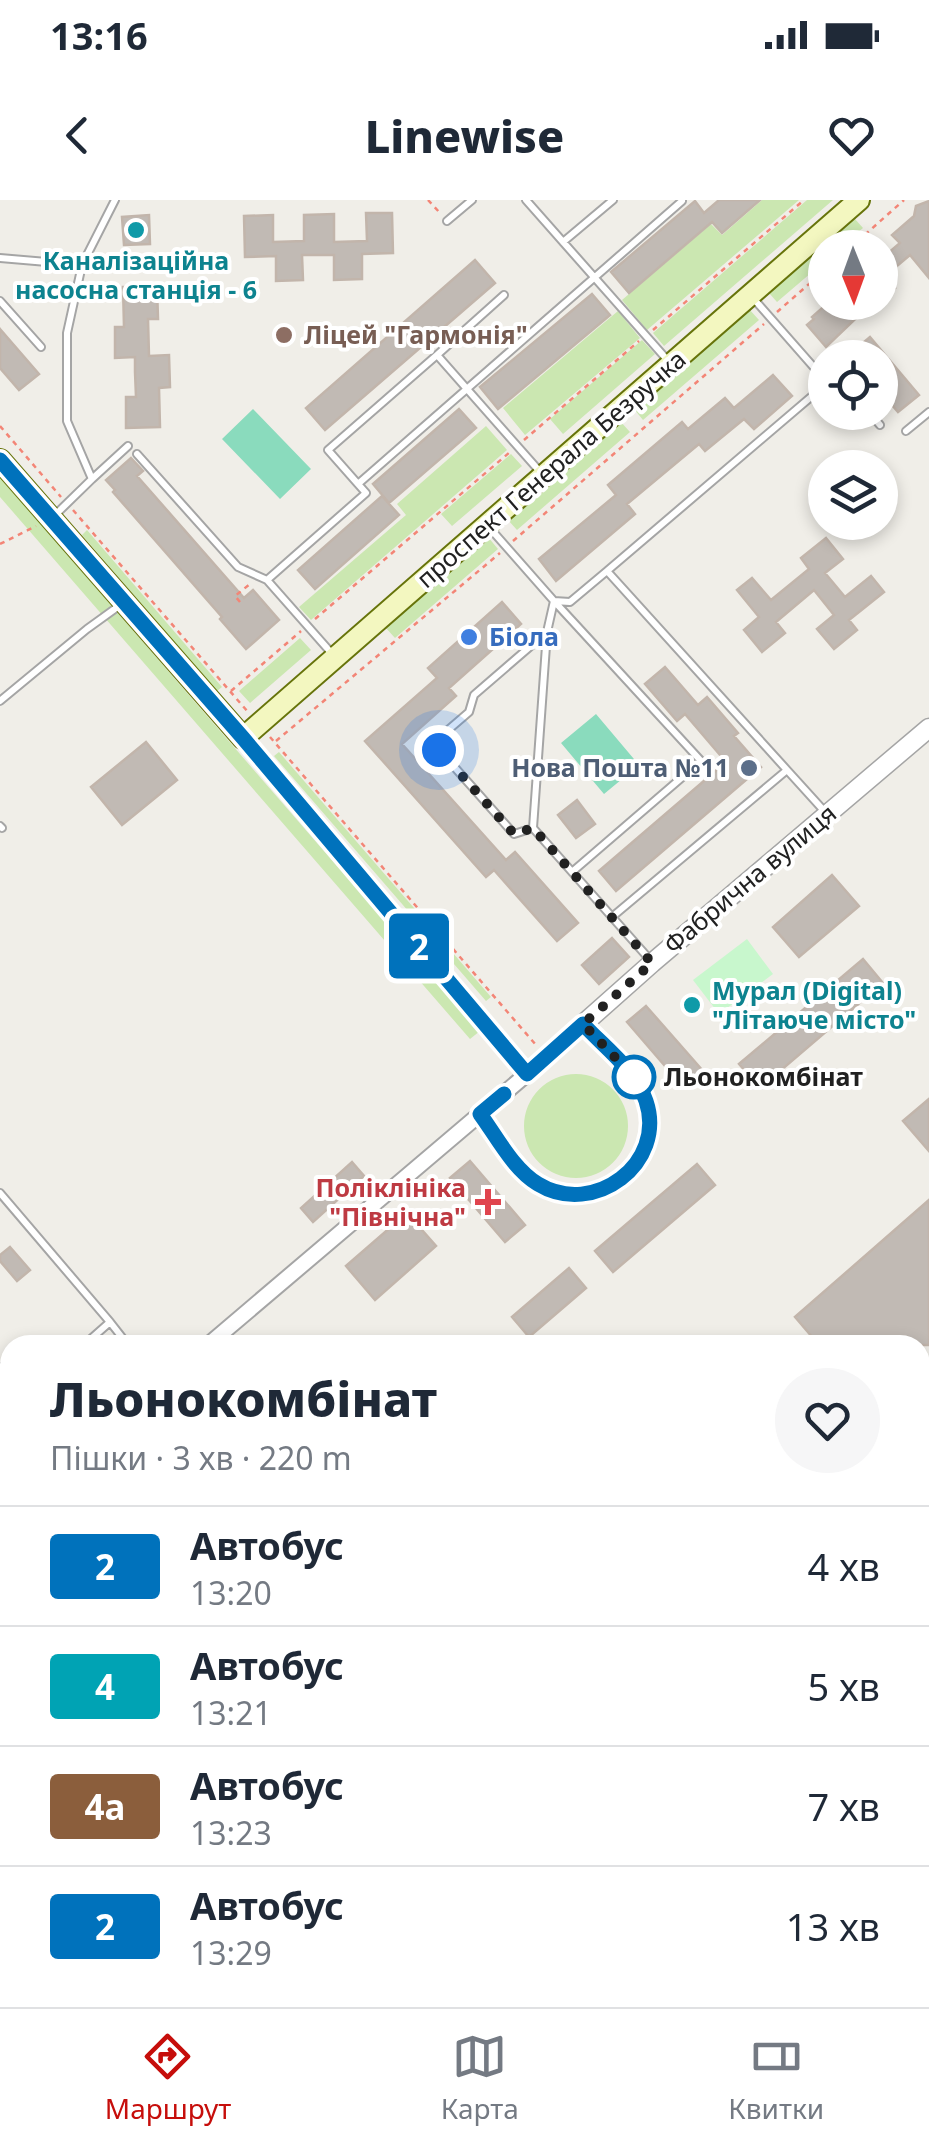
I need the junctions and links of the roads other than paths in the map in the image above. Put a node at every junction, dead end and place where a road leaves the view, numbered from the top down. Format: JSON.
{"nodes":[{"id":1,"x":115,"y":200,"type":"edge"},
{"id":2,"x":472,"y":200,"type":"edge"},
{"id":3,"x":526,"y":200,"type":"edge"},
{"id":4,"x":613,"y":200,"type":"edge"},
{"id":5,"x":859,"y":200,"type":"edge"},
{"id":6,"x":682,"y":201,"type":"edge"},
{"id":7,"x":447,"y":221,"type":"road end"},
{"id":8,"x":563,"y":242,"type":"junction"},
{"id":9,"x":0,"y":258,"type":"edge"},
{"id":10,"x":82,"y":265,"type":"junction"},
{"id":11,"x":594,"y":277,"type":"junction"},
{"id":12,"x":750,"y":295,"type":"junction"},
{"id":13,"x":504,"y":296,"type":"dead end"},
{"id":14,"x":0,"y":301,"type":"edge"},
{"id":15,"x":40,"y":347,"type":"dead end"},
{"id":16,"x":437,"y":354,"type":"junction"},
{"id":17,"x":808,"y":362,"type":"edge"},
{"id":18,"x":670,"y":364,"type":"junction"},
{"id":19,"x":466,"y":388,"type":"junction"},
{"id":20,"x":808,"y":397,"type":"edge"},
{"id":21,"x":929,"y":412,"type":"edge"},
{"id":22,"x":906,"y":432,"type":"dead end"},
{"id":23,"x":128,"y":446,"type":"dead end"},
{"id":24,"x":137,"y":454,"type":"dead end"},
{"id":25,"x":0,"y":460,"type":"edge"},
{"id":26,"x":544,"y":475,"type":"junction"},
{"id":27,"x":92,"y":478,"type":"junction"},
{"id":28,"x":358,"y":484,"type":"junction"},
{"id":29,"x":52,"y":519,"type":"junction"},
{"id":30,"x":486,"y":525,"type":"junction"},
{"id":31,"x":607,"y":570,"type":"junction"},
{"id":32,"x":263,"y":578,"type":"junction"},
{"id":33,"x":554,"y":601,"type":"junction"},
{"id":34,"x":124,"y":602,"type":"junction"},
{"id":35,"x":546,"y":632,"type":"junction"},
{"id":36,"x":335,"y":657,"type":"junction"},
{"id":37,"x":0,"y":702,"type":"edge"},
{"id":38,"x":929,"y":728,"type":"edge"},
{"id":39,"x":250,"y":731,"type":"junction"},
{"id":40,"x":786,"y":770,"type":"junction"},
{"id":41,"x":827,"y":814,"type":"junction"},
{"id":42,"x":533,"y":828,"type":"junction"},
{"id":43,"x":572,"y":872,"type":"junction"},
{"id":44,"x":612,"y":917,"type":"junction"},
{"id":45,"x":652,"y":963,"type":"junction"},
{"id":46,"x":583,"y":1024,"type":"junction"},
{"id":47,"x":527,"y":1074,"type":"junction"},
{"id":48,"x":480,"y":1114,"type":"junction"},
{"id":49,"x":0,"y":1193,"type":"edge"},
{"id":50,"x":110,"y":1322,"type":"junction"},
{"id":51,"x":95,"y":1335,"type":"edge"},
{"id":52,"x":120,"y":1335,"type":"edge"},
{"id":53,"x":220,"y":1335,"type":"edge"}],
"edges":[{"from":1,"to":10,"type":"lane"},
{"from":2,"to":7,"type":"lane"},
{"from":3,"to":8,"type":"lane"},
{"from":4,"to":8,"type":"lane"},
{"from":5,"to":12,"type":"main road","name":"проспект Генерала Безручка"},
{"from":6,"to":11,"type":"lane"},
{"from":8,"to":11,"type":"lane"},
{"from":9,"to":10,"type":"lane"},
{"from":10,"to":27,"type":"lane"},
{"from":11,"to":18,"type":"lane"},
{"from":11,"to":19,"type":"lane"},
{"from":12,"to":17,"type":"lane"},
{"from":12,"to":18,"type":"main road","name":"проспект Генерала Безручка"},
{"from":13,"to":16,"type":"lane"},
{"from":14,"to":15,"type":"lane"},
{"from":16,"to":19,"type":"lane"},
{"from":16,"to":28,"type":"lane"},
{"from":18,"to":26,"type":"main road","name":"проспект Генерала Безручка"},
{"from":19,"to":26,"type":"lane"},
{"from":19,"to":28,"type":"lane"},
{"from":20,"to":31,"type":"lane"},
{"from":21,"to":22,"type":"lane"},
{"from":23,"to":27,"type":"lane"},
{"from":24,"to":32,"type":"lane"},
{"from":25,"to":29,"type":"main road"},
{"from":26,"to":30,"type":"main road","name":"проспект Генерала Безручка"},
{"from":27,"to":29,"type":"lane"},
{"from":28,"to":32,"type":"lane"},
{"from":29,"to":34,"type":"main road"},
{"from":30,"to":33,"type":"lane"},
{"from":30,"to":36,"type":"main road","name":"проспект Генерала Безручка"},
{"from":31,"to":33,"type":"lane"},
{"from":31,"to":40,"type":"lane"},
{"from":32,"to":36,"type":"lane"},
{"from":33,"to":35,"type":"lane"},
{"from":33,"to":43,"type":"lane"},
{"from":34,"to":37,"type":"lane"},
{"from":34,"to":39,"type":"main road"},
{"from":35,"to":42,"type":"lane"},
{"from":35,"to":42,"type":"lane"},
{"from":36,"to":39,"type":"main road","name":"проспект Генерала Безручка"},
{"from":38,"to":41,"type":"street","name":"Фабрична вулиця"},
{"from":39,"to":47,"type":"street"},
{"from":40,"to":41,"type":"lane"},
{"from":40,"to":44,"type":"lane"},
{"from":41,"to":45,"type":"street","name":"Фабрична вулиця"},
{"from":42,"to":43,"type":"lane"},
{"from":43,"to":44,"type":"lane"},
{"from":44,"to":45,"type":"lane"},
{"from":45,"to":46,"type":"street","name":"Фабрична вулиця"},
{"from":46,"to":47,"type":"street","name":"Фабрична вулиця"},
{"from":46,"to":48,"type":"street"},
{"from":47,"to":48,"type":"street","name":"Фабрична вулиця"},
{"from":48,"to":53,"type":"street","name":"Фабрична вулиця"},
{"from":49,"to":50,"type":"lane"},
{"from":50,"to":51,"type":"lane"},
{"from":50,"to":52,"type":"lane"}]}
